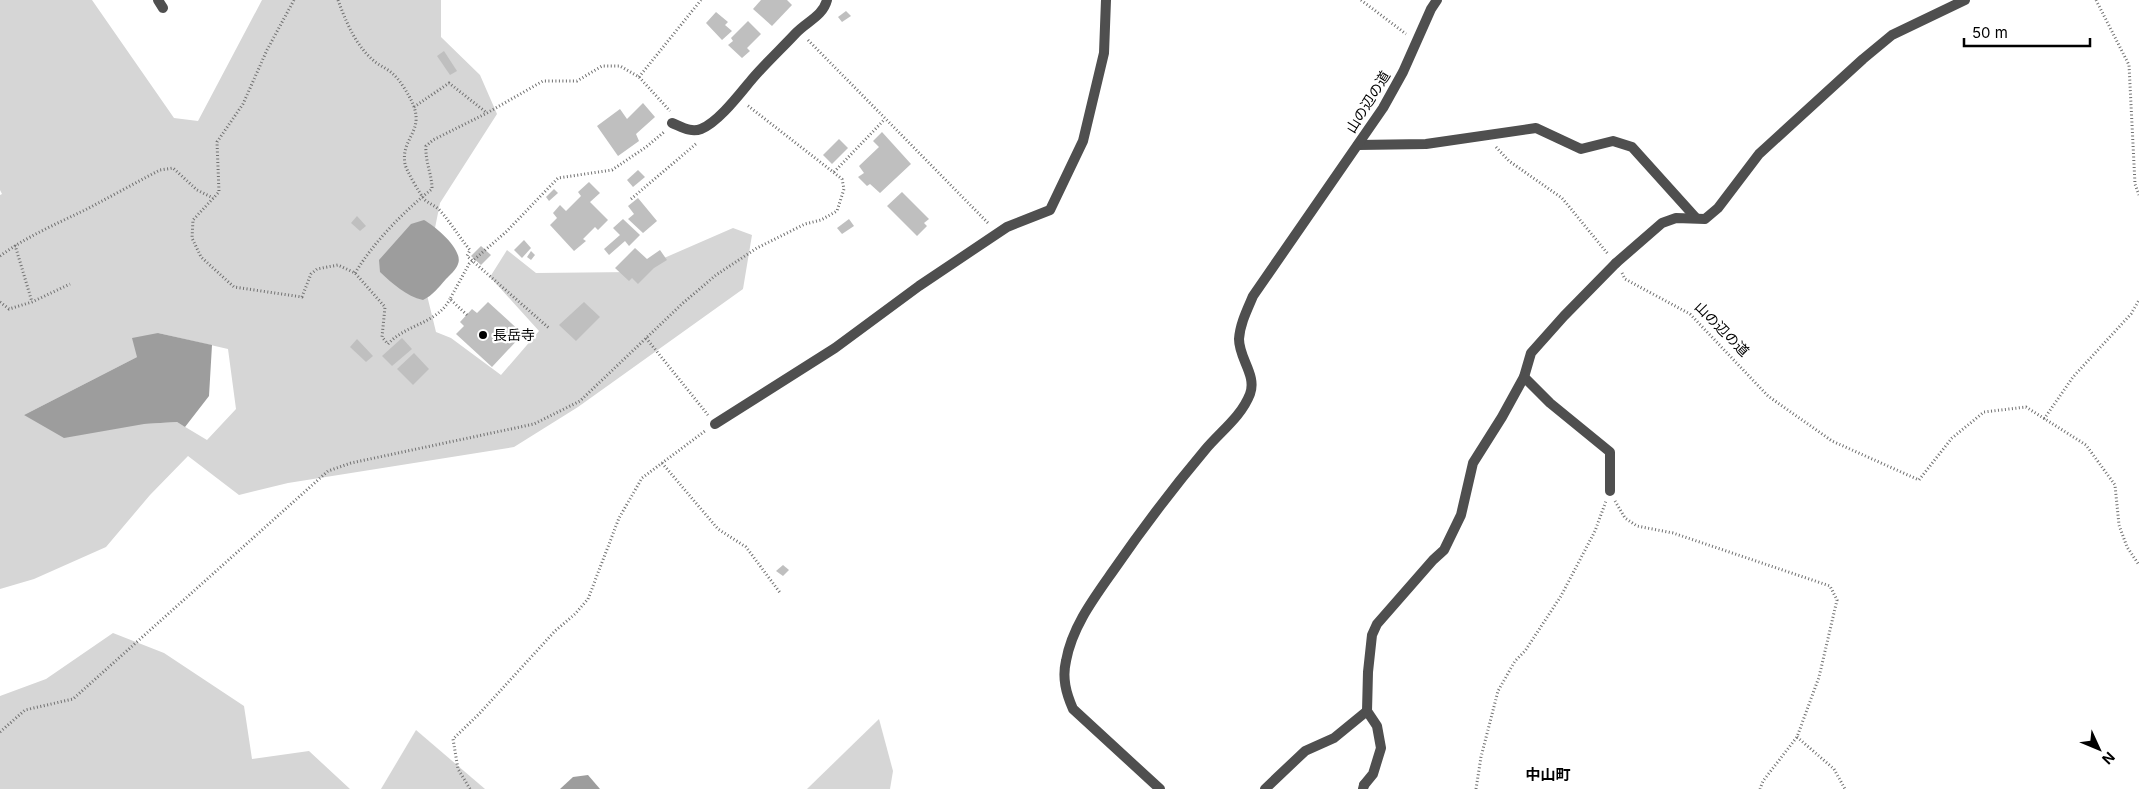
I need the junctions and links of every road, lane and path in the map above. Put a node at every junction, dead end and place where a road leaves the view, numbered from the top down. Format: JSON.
{"nodes":[{"id":1,"x":294,"y":0,"type":"edge"},
{"id":2,"x":338,"y":0,"type":"edge"},
{"id":3,"x":701,"y":0,"type":"edge"},
{"id":4,"x":827,"y":0,"type":"edge"},
{"id":5,"x":1106,"y":0,"type":"edge"},
{"id":6,"x":1361,"y":0,"type":"edge"},
{"id":7,"x":1437,"y":0,"type":"edge"},
{"id":8,"x":1964,"y":0,"type":"edge"},
{"id":9,"x":2096,"y":0,"type":"edge"},
{"id":10,"x":799,"y":30,"type":"junction"},
{"id":11,"x":1416,"y":42,"type":"junction"},
{"id":12,"x":639,"y":78,"type":"junction"},
{"id":13,"x":738,"y":98,"type":"junction"},
{"id":14,"x":414,"y":107,"type":"junction"},
{"id":15,"x":487,"y":113,"type":"junction"},
{"id":16,"x":885,"y":118,"type":"junction"},
{"id":17,"x":672,"y":123,"type":"junction"},
{"id":18,"x":703,"y":128,"type":"junction"},
{"id":19,"x":1485,"y":135,"type":"junction"},
{"id":20,"x":1358,"y":145,"type":"junction"},
{"id":21,"x":834,"y":172,"type":"junction"},
{"id":22,"x":2139,"y":196,"type":"edge"},
{"id":23,"x":423,"y":197,"type":"junction"},
{"id":24,"x":213,"y":198,"type":"junction"},
{"id":25,"x":631,"y":199,"type":"dead end"},
{"id":26,"x":1696,"y":218,"type":"junction"},
{"id":27,"x":998,"y":234,"type":"junction"},
{"id":28,"x":15,"y":245,"type":"junction"},
{"id":29,"x":0,"y":256,"type":"edge"},
{"id":30,"x":472,"y":261,"type":"junction"},
{"id":31,"x":1616,"y":263,"type":"junction"},
{"id":32,"x":355,"y":273,"type":"junction"},
{"id":33,"x":70,"y":284,"type":"dead end"},
{"id":34,"x":450,"y":299,"type":"junction"},
{"id":35,"x":2139,"y":300,"type":"edge"},
{"id":36,"x":0,"y":302,"type":"edge"},
{"id":37,"x":32,"y":302,"type":"junction"},
{"id":38,"x":467,"y":315,"type":"dead end"},
{"id":39,"x":550,"y":329,"type":"dead end"},
{"id":40,"x":646,"y":338,"type":"junction"},
{"id":41,"x":1524,"y":377,"type":"junction"},
{"id":42,"x":2044,"y":419,"type":"junction"},
{"id":43,"x":715,"y":424,"type":"junction"},
{"id":44,"x":662,"y":463,"type":"junction"},
{"id":45,"x":1610,"y":491,"type":"junction"},
{"id":46,"x":2139,"y":565,"type":"edge"},
{"id":47,"x":782,"y":594,"type":"dead end"},
{"id":48,"x":1367,"y":711,"type":"junction"},
{"id":49,"x":0,"y":732,"type":"edge"},
{"id":50,"x":1797,"y":738,"type":"junction"},
{"id":51,"x":1364,"y":787,"type":"edge"},
{"id":52,"x":470,"y":789,"type":"edge"},
{"id":53,"x":1160,"y":789,"type":"edge"},
{"id":54,"x":1265,"y":789,"type":"edge"},
{"id":55,"x":1476,"y":789,"type":"edge"},
{"id":56,"x":1760,"y":789,"type":"edge"},
{"id":57,"x":1846,"y":789,"type":"edge"}],
"edges":[{"from":1,"to":24,"type":"path"},
{"from":2,"to":14,"type":"path"},
{"from":3,"to":12,"type":"path"},
{"from":4,"to":10,"type":"street"},
{"from":5,"to":27,"type":"street"},
{"from":6,"to":11,"type":"path"},
{"from":7,"to":11,"type":"street","name":"山の辺の道"},
{"from":8,"to":26,"type":"street"},
{"from":9,"to":22,"type":"path"},
{"from":10,"to":13,"type":"street"},
{"from":10,"to":16,"type":"path"},
{"from":11,"to":20,"type":"street","name":"山の辺の道"},
{"from":12,"to":15,"type":"path"},
{"from":12,"to":17,"type":"path"},
{"from":13,"to":18,"type":"street"},
{"from":13,"to":21,"type":"path"},
{"from":14,"to":15,"type":"path"},
{"from":14,"to":23,"type":"path"},
{"from":15,"to":23,"type":"path"},
{"from":16,"to":21,"type":"path"},
{"from":16,"to":27,"type":"path"},
{"from":17,"to":18,"type":"street"},
{"from":17,"to":30,"type":"path"},
{"from":18,"to":25,"type":"path"},
{"from":19,"to":20,"type":"street","name":"山の辺の道"},
{"from":19,"to":26,"type":"street"},
{"from":19,"to":31,"type":"path","name":"山の辺の道"},
{"from":20,"to":53,"type":"street"},
{"from":21,"to":40,"type":"path"},
{"from":23,"to":30,"type":"path"},
{"from":23,"to":32,"type":"path"},
{"from":24,"to":28,"type":"path"},
{"from":24,"to":32,"type":"path"},
{"from":26,"to":31,"type":"street"},
{"from":27,"to":43,"type":"street"},
{"from":28,"to":29,"type":"path"},
{"from":28,"to":37,"type":"path"},
{"from":30,"to":34,"type":"path"},
{"from":30,"to":39,"type":"path"},
{"from":31,"to":41,"type":"street"},
{"from":31,"to":42,"type":"path","name":"山の辺の道"},
{"from":32,"to":34,"type":"path"},
{"from":33,"to":37,"type":"path"},
{"from":34,"to":38,"type":"path"},
{"from":35,"to":42,"type":"path"},
{"from":36,"to":37,"type":"path"},
{"from":40,"to":43,"type":"path"},
{"from":40,"to":49,"type":"path"},
{"from":41,"to":45,"type":"street"},
{"from":41,"to":48,"type":"street"},
{"from":42,"to":46,"type":"path","name":"山の辺の道"},
{"from":43,"to":44,"type":"path"},
{"from":44,"to":47,"type":"path"},
{"from":44,"to":52,"type":"path"},
{"from":45,"to":50,"type":"path"},
{"from":45,"to":55,"type":"path"},
{"from":48,"to":51,"type":"street"},
{"from":48,"to":54,"type":"street"},
{"from":50,"to":56,"type":"path"},
{"from":50,"to":57,"type":"path"}]}
